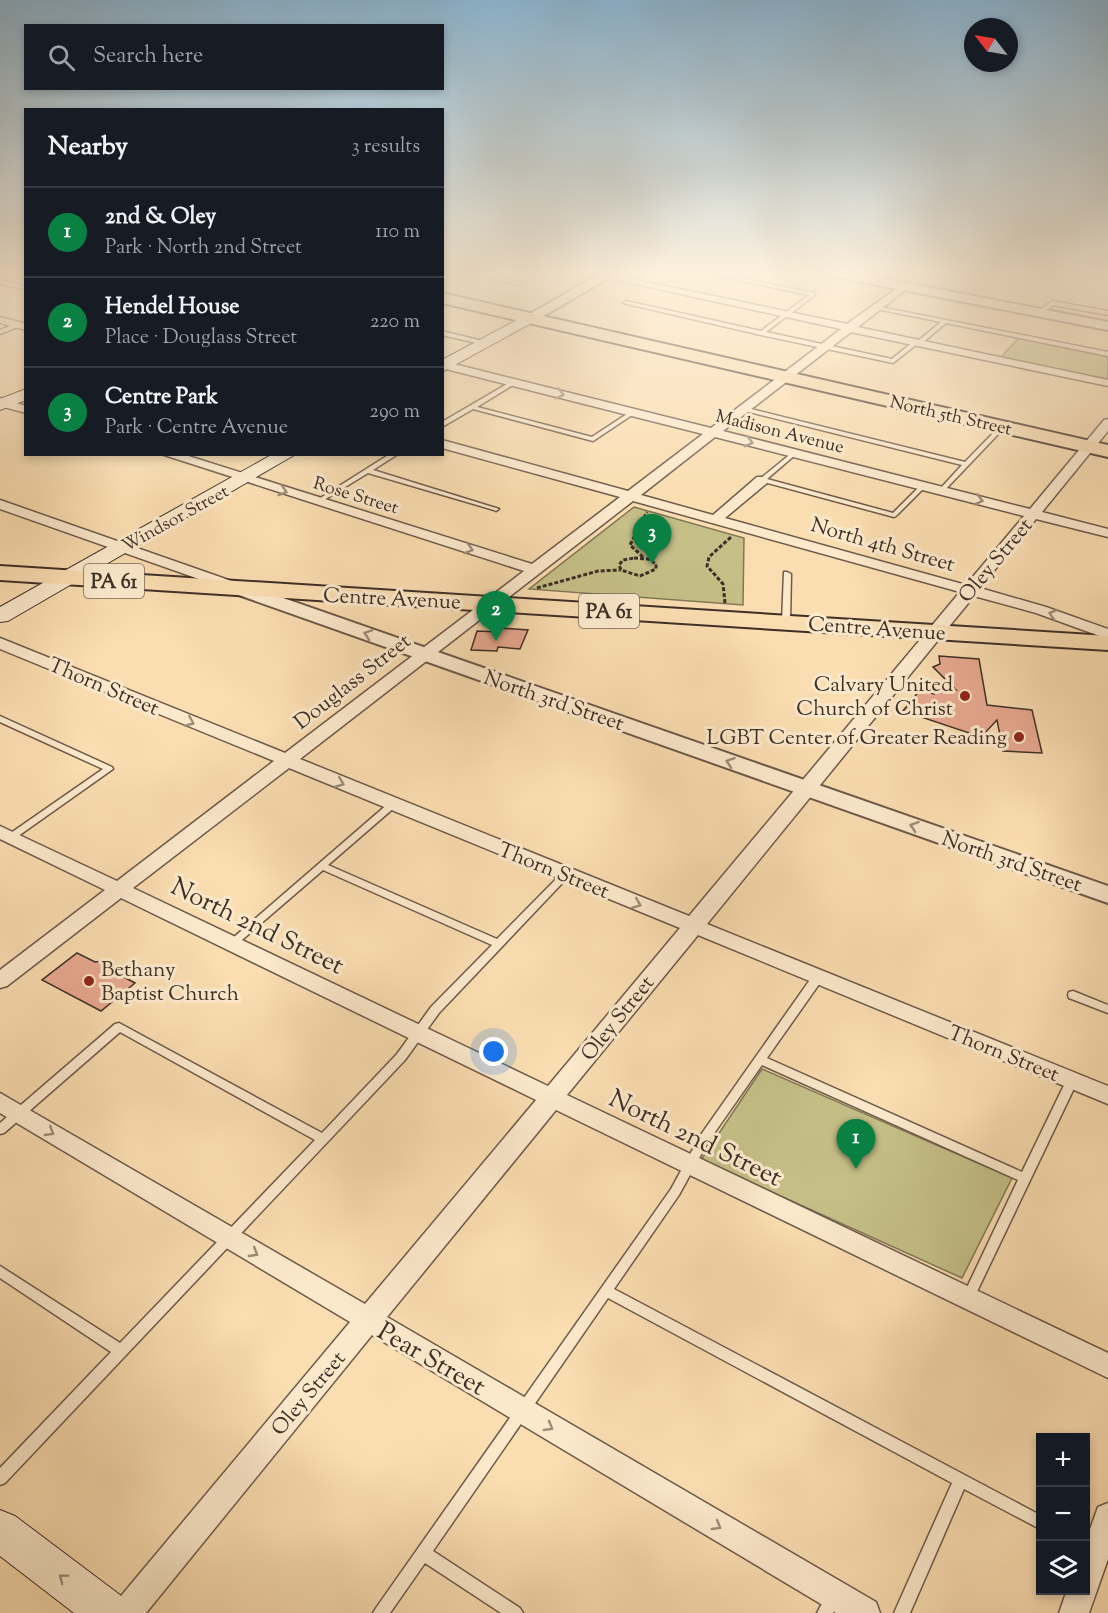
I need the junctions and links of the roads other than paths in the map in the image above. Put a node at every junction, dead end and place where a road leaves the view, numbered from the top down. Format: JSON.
{"nodes":[{"id":1,"x":479,"y":346,"type":"edge"},
{"id":2,"x":653,"y":346,"type":"edge"},
{"id":3,"x":822,"y":346,"type":"edge"},
{"id":4,"x":912,"y":346,"type":"edge"},
{"id":5,"x":938,"y":346,"type":"edge"},
{"id":6,"x":1070,"y":346,"type":"edge"},
{"id":7,"x":825,"y":347,"type":"junction"},
{"id":8,"x":1108,"y":354,"type":"edge"},
{"id":9,"x":444,"y":365,"type":"edge"},
{"id":10,"x":786,"y":377,"type":"junction"},
{"id":11,"x":514,"y":382,"type":"junction"},
{"id":12,"x":1108,"y":382,"type":"edge"},
{"id":13,"x":24,"y":395,"type":"edge"},
{"id":14,"x":1,"y":404,"type":"edge"},
{"id":15,"x":472,"y":407,"type":"junction"},
{"id":16,"x":742,"y":409,"type":"junction"},
{"id":17,"x":24,"y":410,"type":"edge"},
{"id":18,"x":632,"y":413,"type":"junction"},
{"id":19,"x":1108,"y":423,"type":"edge"},
{"id":20,"x":444,"y":424,"type":"edge"},
{"id":21,"x":1002,"y":427,"type":"junction"},
{"id":22,"x":712,"y":433,"type":"junction"},
{"id":23,"x":444,"y":445,"type":"edge"},
{"id":24,"x":1098,"y":449,"type":"edge"},
{"id":25,"x":793,"y":453,"type":"junction"},
{"id":26,"x":284,"y":456,"type":"edge"},
{"id":27,"x":392,"y":456,"type":"edge"},
{"id":28,"x":188,"y":457,"type":"edge"},
{"id":29,"x":967,"y":464,"type":"junction"},
{"id":30,"x":368,"y":471,"type":"junction"},
{"id":31,"x":244,"y":479,"type":"junction"},
{"id":32,"x":762,"y":480,"type":"junction"},
{"id":33,"x":923,"y":486,"type":"junction"},
{"id":34,"x":941,"y":491,"type":"junction"},
{"id":35,"x":631,"y":496,"type":"junction"},
{"id":36,"x":317,"y":502,"type":"junction"},
{"id":37,"x":0,"y":504,"type":"edge"},
{"id":38,"x":496,"y":509,"type":"dead end"},
{"id":39,"x":1034,"y":514,"type":"junction"},
{"id":40,"x":715,"y":520,"type":"junction"},
{"id":41,"x":1108,"y":533,"type":"edge"},
{"id":42,"x":123,"y":547,"type":"junction"},
{"id":43,"x":535,"y":570,"type":"junction"},
{"id":44,"x":0,"y":573,"type":"edge"},
{"id":45,"x":787,"y":574,"type":"dead end"},
{"id":46,"x":68,"y":578,"type":"junction"},
{"id":47,"x":243,"y":590,"type":"junction"},
{"id":48,"x":970,"y":590,"type":"junction"},
{"id":49,"x":490,"y":604,"type":"junction"},
{"id":50,"x":0,"y":616,"type":"edge"},
{"id":51,"x":786,"y":622,"type":"junction"},
{"id":52,"x":936,"y":632,"type":"junction"},
{"id":53,"x":1108,"y":634,"type":"edge"},
{"id":54,"x":0,"y":643,"type":"edge"},
{"id":55,"x":1108,"y":643,"type":"edge"},
{"id":56,"x":424,"y":654,"type":"junction"},
{"id":57,"x":0,"y":719,"type":"edge"},
{"id":58,"x":285,"y":761,"type":"junction"},
{"id":59,"x":806,"y":788,"type":"junction"},
{"id":60,"x":392,"y":805,"type":"junction"},
{"id":61,"x":5,"y":835,"type":"edge"},
{"id":62,"x":322,"y":866,"type":"junction"},
{"id":63,"x":566,"y":875,"type":"junction"},
{"id":64,"x":118,"y":889,"type":"junction"},
{"id":65,"x":1108,"y":895,"type":"edge"},
{"id":66,"x":692,"y":926,"type":"junction"},
{"id":67,"x":231,"y":944,"type":"junction"},
{"id":68,"x":499,"y":944,"type":"junction"},
{"id":69,"x":818,"y":977,"type":"junction"},
{"id":70,"x":0,"y":981,"type":"edge"},
{"id":71,"x":1073,"y":995,"type":"dead end"},
{"id":72,"x":1108,"y":1009,"type":"edge"},
{"id":73,"x":417,"y":1035,"type":"junction"},
{"id":74,"x":760,"y":1060,"type":"junction"},
{"id":75,"x":1072,"y":1080,"type":"junction"},
{"id":76,"x":1108,"y":1095,"type":"edge"},
{"id":77,"x":550,"y":1098,"type":"junction"},
{"id":78,"x":6,"y":1115,"type":"edge"},
{"id":79,"x":323,"y":1139,"type":"junction"},
{"id":80,"x":690,"y":1166,"type":"junction"},
{"id":81,"x":1025,"y":1178,"type":"junction"},
{"id":82,"x":229,"y":1238,"type":"junction"},
{"id":83,"x":0,"y":1271,"type":"edge"},
{"id":84,"x":606,"y":1291,"type":"junction"},
{"id":85,"x":968,"y":1299,"type":"junction"},
{"id":86,"x":368,"y":1321,"type":"junction"},
{"id":87,"x":121,"y":1351,"type":"junction"},
{"id":88,"x":1108,"y":1366,"type":"edge"},
{"id":89,"x":522,"y":1411,"type":"junction"},
{"id":90,"x":0,"y":1478,"type":"edge"},
{"id":91,"x":961,"y":1479,"type":"junction"},
{"id":92,"x":1108,"y":1517,"type":"edge"},
{"id":93,"x":1036,"y":1519,"type":"edge"},
{"id":94,"x":0,"y":1530,"type":"edge"},
{"id":95,"x":1091,"y":1549,"type":"edge"},
{"id":96,"x":423,"y":1553,"type":"junction"},
{"id":97,"x":1080,"y":1595,"type":"edge"},
{"id":98,"x":830,"y":1604,"type":"edge"},
{"id":99,"x":109,"y":1613,"type":"edge"},
{"id":100,"x":126,"y":1613,"type":"edge"},
{"id":101,"x":381,"y":1613,"type":"edge"},
{"id":102,"x":515,"y":1613,"type":"edge"},
{"id":103,"x":865,"y":1613,"type":"edge"},
{"id":104,"x":902,"y":1613,"type":"edge"},
{"id":105,"x":1074,"y":1613,"type":"edge"}],
"edges":[{"from":1,"to":9,"type":"main road"},
{"from":2,"to":10,"type":"main road","name":"North 5th Street"},
{"from":3,"to":7,"type":"lane"},
{"from":4,"to":7,"type":"lane"},
{"from":5,"to":12,"type":"street"},
{"from":6,"to":8,"type":"lane"},
{"from":7,"to":10,"type":"street","name":"Douglass Street"},
{"from":9,"to":11,"type":"street","name":"Madison Avenue"},
{"from":10,"to":16,"type":"street","name":"Douglass Street"},
{"from":10,"to":21,"type":"main road","name":"North 5th Street"},
{"from":11,"to":15,"type":"lane"},
{"from":11,"to":18,"type":"street","name":"Madison Avenue","one_way":true},
{"from":13,"to":14,"type":"main road"},
{"from":14,"to":17,"type":"street"},
{"from":15,"to":18,"type":"lane"},
{"from":15,"to":20,"type":"lane"},
{"from":16,"to":22,"type":"street","name":"Douglass Street"},
{"from":16,"to":29,"type":"lane"},
{"from":18,"to":22,"type":"street","name":"Madison Avenue"},
{"from":19,"to":24,"type":"street","name":"Oley Street"},
{"from":21,"to":24,"type":"main road","name":"North 5th Street"},
{"from":21,"to":29,"type":"lane"},
{"from":22,"to":25,"type":"street","name":"Madison Avenue","one_way":true},
{"from":22,"to":35,"type":"street","name":"Douglass Street"},
{"from":23,"to":35,"type":"street","name":"North 4th Street"},
{"from":24,"to":39,"type":"street","name":"Oley Street"},
{"from":25,"to":32,"type":"lane"},
{"from":25,"to":33,"type":"street","name":"Madison Avenue"},
{"from":26,"to":31,"type":"main road","name":"Windsor Street"},
{"from":27,"to":30,"type":"lane"},
{"from":28,"to":31,"type":"street","name":"Rose Street"},
{"from":29,"to":34,"type":"lane"},
{"from":30,"to":36,"type":"lane"},
{"from":30,"to":38,"type":"lane"},
{"from":31,"to":36,"type":"street","name":"Rose Street","one_way":true},
{"from":31,"to":42,"type":"main road","name":"Windsor Street"},
{"from":32,"to":33,"type":"lane"},
{"from":32,"to":40,"type":"street"},
{"from":33,"to":34,"type":"street","name":"Madison Avenue"},
{"from":34,"to":39,"type":"street","name":"Madison Avenue","one_way":true},
{"from":35,"to":40,"type":"street","name":"North 4th Street"},
{"from":35,"to":43,"type":"street","name":"Douglass Street"},
{"from":36,"to":43,"type":"street","name":"Rose Street","one_way":true},
{"from":37,"to":42,"type":"street","name":"North 3rd Street"},
{"from":39,"to":41,"type":"street","name":"Madison Avenue"},
{"from":39,"to":48,"type":"street","name":"Oley Street"},
{"from":40,"to":48,"type":"street","name":"North 4th Street"},
{"from":42,"to":46,"type":"main road","name":"Windsor Street"},
{"from":42,"to":47,"type":"street","name":"North 3rd Street"},
{"from":43,"to":49,"type":"street","name":"Douglass Street"},
{"from":44,"to":46,"type":"main road","name":"Centre Avenue","number":"PA 61"},
{"from":45,"to":51,"type":"lane"},
{"from":46,"to":47,"type":"main road","name":"Centre Avenue","number":"PA 61"},
{"from":46,"to":50,"type":"main road","name":"Windsor Street"},
{"from":47,"to":49,"type":"main road","name":"Centre Avenue","number":"PA 61"},
{"from":56,"to":47,"type":"street","name":"North 3rd Street","one_way":true},
{"from":48,"to":52,"type":"street","name":"Oley Street"},
{"from":53,"to":48,"type":"street","name":"North 4th Street","one_way":true},
{"from":49,"to":51,"type":"main road","name":"Centre Avenue","number":"PA 61"},
{"from":49,"to":56,"type":"street","name":"Douglass Street"},
{"from":51,"to":52,"type":"main road","name":"Centre Avenue","number":"PA 61"},
{"from":52,"to":55,"type":"main road","name":"Centre Avenue","number":"PA 61"},
{"from":52,"to":59,"type":"street","name":"Oley Street"},
{"from":54,"to":58,"type":"street","name":"Thorn Street","one_way":true},
{"from":56,"to":58,"type":"street","name":"Douglass Street"},
{"from":59,"to":56,"type":"street","name":"North 3rd Street","one_way":true},
{"from":57,"to":61,"type":"lane"},
{"from":58,"to":60,"type":"street","name":"Thorn Street","one_way":true},
{"from":58,"to":64,"type":"street","name":"Douglass Street"},
{"from":65,"to":59,"type":"street","name":"North 3rd Street","one_way":true},
{"from":59,"to":66,"type":"street","name":"Oley Street"},
{"from":60,"to":62,"type":"lane"},
{"from":60,"to":63,"type":"street","name":"Thorn Street"},
{"from":61,"to":64,"type":"street","name":"North 2nd Street"},
{"from":62,"to":67,"type":"lane"},
{"from":62,"to":68,"type":"lane"},
{"from":63,"to":66,"type":"street","name":"Thorn Street","one_way":true},
{"from":63,"to":68,"type":"lane"},
{"from":64,"to":67,"type":"street","name":"North 2nd Street"},
{"from":64,"to":70,"type":"street","name":"Douglass Street"},
{"from":66,"to":69,"type":"street","name":"Thorn Street"},
{"from":66,"to":77,"type":"street","name":"Oley Street"},
{"from":67,"to":73,"type":"street","name":"North 2nd Street"},
{"from":68,"to":73,"type":"lane"},
{"from":69,"to":74,"type":"lane"},
{"from":69,"to":75,"type":"street","name":"Thorn Street"},
{"from":71,"to":72,"type":"lane"},
{"from":73,"to":77,"type":"street","name":"North 2nd Street"},
{"from":73,"to":79,"type":"lane"},
{"from":74,"to":80,"type":"lane"},
{"from":74,"to":81,"type":"lane"},
{"from":75,"to":76,"type":"street","name":"Thorn Street"},
{"from":75,"to":81,"type":"lane"},
{"from":77,"to":80,"type":"street","name":"North 2nd Street"},
{"from":77,"to":86,"type":"street","name":"Oley Street"},
{"from":78,"to":79,"type":"lane"},
{"from":78,"to":82,"type":"street","name":"Pear Street","one_way":true},
{"from":79,"to":82,"type":"lane"},
{"from":80,"to":84,"type":"lane"},
{"from":80,"to":85,"type":"street","name":"North 2nd Street"},
{"from":81,"to":85,"type":"lane"},
{"from":82,"to":86,"type":"street","name":"Pear Street","one_way":true},
{"from":82,"to":87,"type":"lane"},
{"from":83,"to":87,"type":"lane"},
{"from":84,"to":89,"type":"lane"},
{"from":84,"to":91,"type":"lane"},
{"from":85,"to":88,"type":"street","name":"North 2nd Street"},
{"from":86,"to":89,"type":"street","name":"Pear Street"},
{"from":86,"to":100,"type":"street","name":"Oley Street"},
{"from":87,"to":90,"type":"lane"},
{"from":89,"to":96,"type":"lane"},
{"from":89,"to":98,"type":"street","name":"Pear Street","one_way":true},
{"from":91,"to":93,"type":"lane"},
{"from":91,"to":104,"type":"lane"},
{"from":92,"to":95,"type":"street"},
{"from":99,"to":94,"type":"main road","one_way":true},
{"from":96,"to":101,"type":"lane"},
{"from":96,"to":102,"type":"lane"},
{"from":97,"to":105,"type":"street"},
{"from":98,"to":103,"type":"street","name":"Pear Street"}]}
